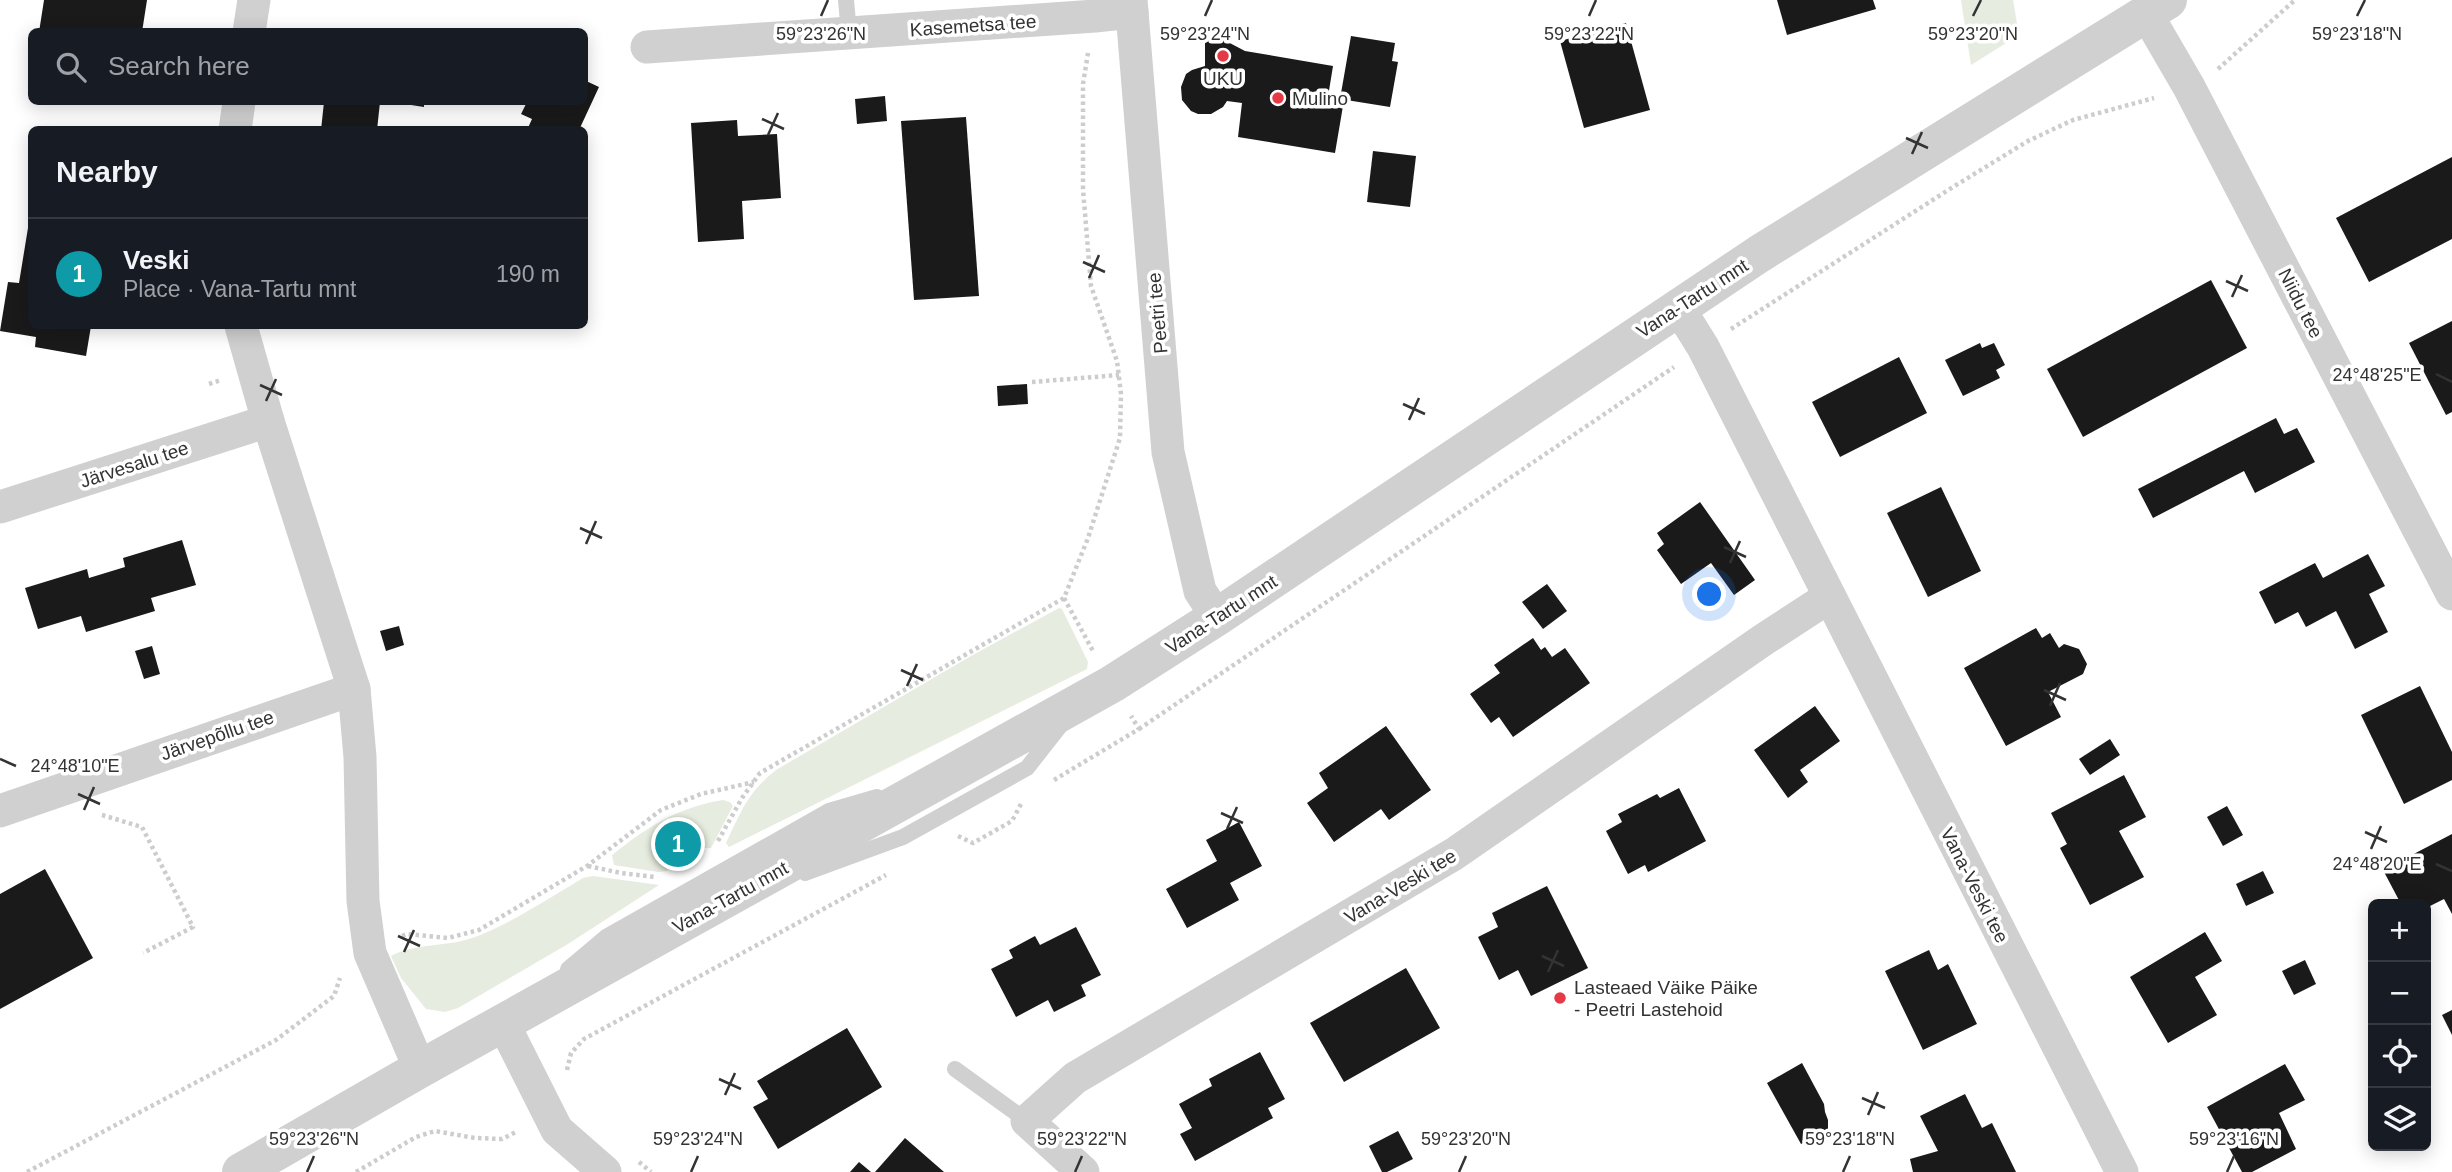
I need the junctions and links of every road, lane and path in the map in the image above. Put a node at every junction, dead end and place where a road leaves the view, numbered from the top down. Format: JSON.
{"nodes":[{"id":1,"x":254,"y":0,"type":"edge"},
{"id":2,"x":846,"y":0,"type":"edge"},
{"id":3,"x":2295,"y":0,"type":"edge"},
{"id":4,"x":1132,"y":6,"type":"edge"},
{"id":5,"x":2157,"y":7,"type":"edge"},
{"id":6,"x":1094,"y":16,"type":"junction"},
{"id":7,"x":250,"y":28,"type":"edge"},
{"id":8,"x":849,"y":33,"type":"junction"},
{"id":9,"x":647,"y":47,"type":"dead end"},
{"id":10,"x":2213,"y":73,"type":"dead end"},
{"id":11,"x":2159,"y":97,"type":"dead end"},
{"id":12,"x":239,"y":105,"type":"edge"},
{"id":13,"x":236,"y":126,"type":"edge"},
{"id":14,"x":1678,"y":306,"type":"junction"},
{"id":15,"x":242,"y":329,"type":"edge"},
{"id":16,"x":1703,"y":347,"type":"junction"},
{"id":17,"x":1119,"y":375,"type":"junction"},
{"id":18,"x":1032,"y":382,"type":"dead end"},
{"id":19,"x":268,"y":421,"type":"junction"},
{"id":20,"x":0,"y":507,"type":"edge"},
{"id":21,"x":2452,"y":594,"type":"edge"},
{"id":22,"x":1829,"y":597,"type":"junction"},
{"id":23,"x":1064,"y":598,"type":"junction"},
{"id":24,"x":1217,"y":617,"type":"junction"},
{"id":25,"x":1094,"y":653,"type":"dead end"},
{"id":26,"x":354,"y":689,"type":"junction"},
{"id":27,"x":1077,"y":704,"type":"junction"},
{"id":28,"x":1126,"y":707,"type":"dead end"},
{"id":29,"x":1139,"y":729,"type":"junction"},
{"id":30,"x":940,"y":780,"type":"junction"},
{"id":31,"x":1048,"y":784,"type":"dead end"},
{"id":32,"x":1025,"y":797,"type":"dead end"},
{"id":33,"x":0,"y":811,"type":"edge"},
{"id":34,"x":96,"y":813,"type":"dead end"},
{"id":35,"x":958,"y":836,"type":"dead end"},
{"id":36,"x":714,"y":847,"type":"dead end"},
{"id":37,"x":587,"y":866,"type":"dead end"},
{"id":38,"x":897,"y":869,"type":"dead end"},
{"id":39,"x":666,"y":876,"type":"dead end"},
{"id":40,"x":714,"y":906,"type":"junction"},
{"id":41,"x":143,"y":953,"type":"dead end"},
{"id":42,"x":503,"y":1023,"type":"junction"},
{"id":43,"x":420,"y":1069,"type":"junction"},
{"id":44,"x":955,"y":1069,"type":"dead end"},
{"id":45,"x":569,"y":1081,"type":"dead end"},
{"id":46,"x":1027,"y":1121,"type":"junction"},
{"id":47,"x":521,"y":1129,"type":"dead end"},
{"id":48,"x":259,"y":1167,"type":"edge"},
{"id":49,"x":356,"y":1172,"type":"edge"},
{"id":50,"x":605,"y":1172,"type":"edge"},
{"id":51,"x":1083,"y":1172,"type":"edge"},
{"id":52,"x":2122,"y":1172,"type":"edge"}],
"edges":[{"from":1,"to":7,"type":"street"},
{"from":2,"to":8,"type":"lane"},
{"from":3,"to":10,"type":"path"},
{"from":4,"to":6,"type":"street","name":"Kasemetsa tee"},
{"from":4,"to":24,"type":"street","name":"Peetri tee"},
{"from":5,"to":14,"type":"street","name":"Vana-Tartu mnt"},
{"from":5,"to":21,"type":"street","name":"Niidu tee"},
{"from":6,"to":8,"type":"street","name":"Kasemetsa tee"},
{"from":6,"to":17,"type":"path"},
{"from":8,"to":9,"type":"street","name":"Kasemetsa tee"},
{"from":11,"to":16,"type":"path"},
{"from":12,"to":13,"type":"street"},
{"from":14,"to":16,"type":"street","name":"Vana-Veski tee"},
{"from":14,"to":24,"type":"street","name":"Vana-Tartu mnt"},
{"from":15,"to":19,"type":"street"},
{"from":16,"to":22,"type":"street","name":"Vana-Veski tee"},
{"from":16,"to":29,"type":"path"},
{"from":17,"to":18,"type":"path"},
{"from":17,"to":23,"type":"path"},
{"from":19,"to":20,"type":"street","name":"Järvesalu tee"},
{"from":19,"to":26,"type":"street"},
{"from":22,"to":46,"type":"street","name":"Vana-Veski tee"},
{"from":22,"to":52,"type":"street","name":"Vana-Veski tee"},
{"from":23,"to":25,"type":"path"},
{"from":23,"to":36,"type":"path"},
{"from":24,"to":27,"type":"street","name":"Vana-Tartu mnt"},
{"from":26,"to":33,"type":"street","name":"Järvepõllu tee"},
{"from":26,"to":43,"type":"street"},
{"from":27,"to":30,"type":"street","name":"Vana-Tartu mnt"},
{"from":27,"to":40,"type":"lane"},
{"from":28,"to":29,"type":"path"},
{"from":29,"to":31,"type":"path"},
{"from":30,"to":40,"type":"street","name":"Vana-Tartu mnt"},
{"from":30,"to":42,"type":"lane"},
{"from":32,"to":35,"type":"path"},
{"from":34,"to":41,"type":"path"},
{"from":37,"to":39,"type":"path"},
{"from":38,"to":45,"type":"path"},
{"from":40,"to":42,"type":"street","name":"Vana-Tartu mnt"},
{"from":42,"to":43,"type":"street","name":"Vana-Tartu mnt"},
{"from":42,"to":50,"type":"street"},
{"from":43,"to":48,"type":"street","name":"Vana-Tartu mnt"},
{"from":44,"to":46,"type":"lane"},
{"from":46,"to":51,"type":"street"},
{"from":47,"to":49,"type":"path"}]}
